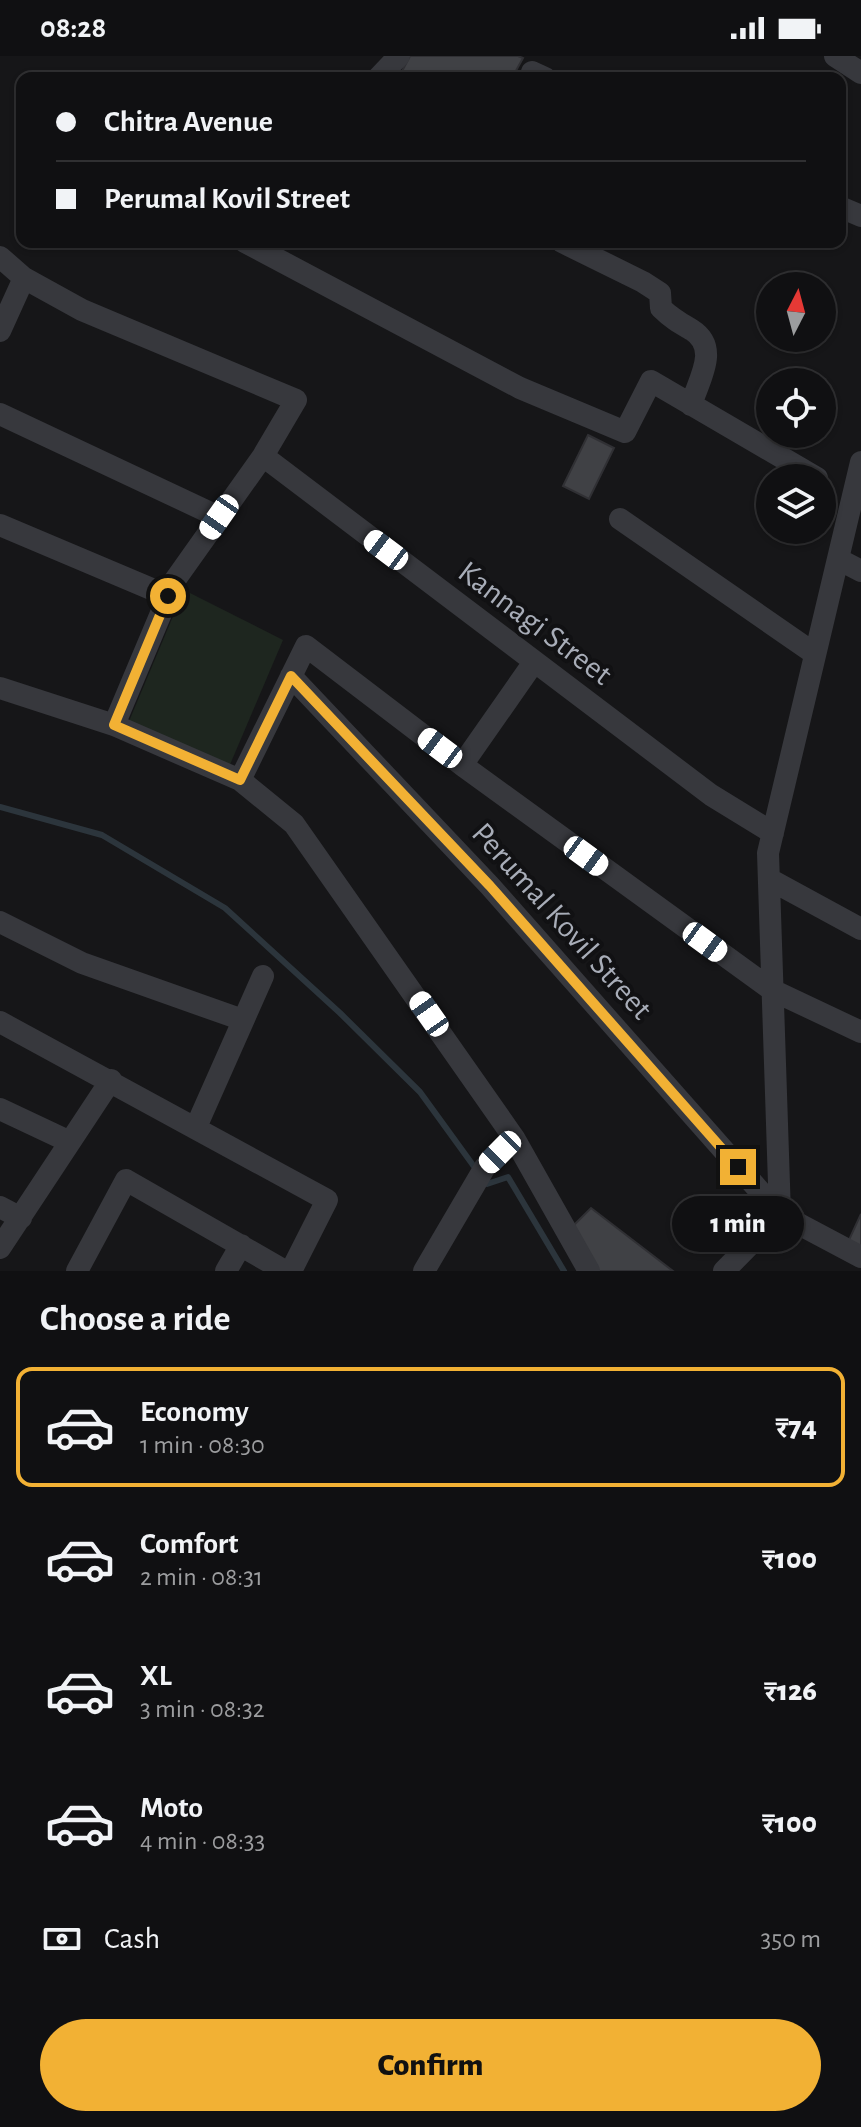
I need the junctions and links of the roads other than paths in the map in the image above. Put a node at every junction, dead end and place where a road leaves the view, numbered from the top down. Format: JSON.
{"nodes":[{"id":1,"x":399,"y":56,"type":"edge"},
{"id":2,"x":835,"y":56,"type":"edge"},
{"id":3,"x":384,"y":72,"type":"edge"},
{"id":4,"x":861,"y":73,"type":"edge"},
{"id":5,"x":262,"y":248,"type":"edge"},
{"id":6,"x":574,"y":248,"type":"edge"},
{"id":7,"x":0,"y":257,"type":"edge"},
{"id":8,"x":24,"y":278,"type":"junction"},
{"id":9,"x":0,"y":331,"type":"edge"},
{"id":10,"x":691,"y":405,"type":"junction"},
{"id":11,"x":0,"y":414,"type":"edge"},
{"id":12,"x":263,"y":456,"type":"junction"},
{"id":13,"x":861,"y":462,"type":"edge"},
{"id":14,"x":793,"y":464,"type":"edge"},
{"id":15,"x":836,"y":489,"type":"edge"},
{"id":16,"x":857,"y":500,"type":"edge"},
{"id":17,"x":219,"y":517,"type":"junction"},
{"id":18,"x":620,"y":519,"type":"dead end"},
{"id":19,"x":0,"y":525,"type":"edge"},
{"id":20,"x":838,"y":559,"type":"junction"},
{"id":21,"x":861,"y":571,"type":"edge"},
{"id":22,"x":168,"y":596,"type":"junction"},
{"id":23,"x":815,"y":654,"type":"junction"},
{"id":24,"x":534,"y":662,"type":"junction"},
{"id":25,"x":291,"y":676,"type":"junction"},
{"id":26,"x":0,"y":688,"type":"edge"},
{"id":27,"x":114,"y":725,"type":"junction"},
{"id":28,"x":462,"y":765,"type":"junction"},
{"id":29,"x":240,"y":780,"type":"junction"},
{"id":30,"x":773,"y":833,"type":"junction"},
{"id":31,"x":769,"y":879,"type":"junction"},
{"id":32,"x":0,"y":922,"type":"edge"},
{"id":33,"x":860,"y":923,"type":"edge"},
{"id":34,"x":263,"y":976,"type":"dead end"},
{"id":35,"x":772,"y":990,"type":"junction"},
{"id":36,"x":243,"y":1020,"type":"junction"},
{"id":37,"x":0,"y":1022,"type":"edge"},
{"id":38,"x":861,"y":1032,"type":"edge"},
{"id":39,"x":111,"y":1080,"type":"junction"},
{"id":40,"x":0,"y":1109,"type":"edge"},
{"id":41,"x":196,"y":1127,"type":"junction"},
{"id":42,"x":514,"y":1138,"type":"junction"},
{"id":43,"x":70,"y":1142,"type":"junction"},
{"id":44,"x":0,"y":1207,"type":"edge"},
{"id":45,"x":780,"y":1214,"type":"junction"},
{"id":46,"x":21,"y":1218,"type":"junction"},
{"id":47,"x":241,"y":1245,"type":"junction"},
{"id":48,"x":0,"y":1248,"type":"edge"},
{"id":49,"x":861,"y":1257,"type":"edge"},
{"id":50,"x":77,"y":1271,"type":"edge"},
{"id":51,"x":226,"y":1271,"type":"edge"},
{"id":52,"x":285,"y":1271,"type":"edge"},
{"id":53,"x":291,"y":1271,"type":"edge"},
{"id":54,"x":424,"y":1271,"type":"edge"},
{"id":55,"x":589,"y":1271,"type":"edge"},
{"id":56,"x":724,"y":1271,"type":"edge"}],
"edges":[{"from":1,"to":3,"type":"street"},
{"from":2,"to":4,"type":"street"},
{"from":5,"to":10,"type":"street"},
{"from":6,"to":10,"type":"street"},
{"from":7,"to":8,"type":"street"},
{"from":8,"to":9,"type":"street"},
{"from":8,"to":12,"type":"street"},
{"from":10,"to":14,"type":"street"},
{"from":11,"to":17,"type":"street"},
{"from":12,"to":17,"type":"street"},
{"from":12,"to":24,"type":"street","name":"Kannagi Street"},
{"from":13,"to":16,"type":"street"},
{"from":15,"to":16,"type":"street"},
{"from":16,"to":20,"type":"street"},
{"from":17,"to":22,"type":"street"},
{"from":18,"to":23,"type":"street"},
{"from":19,"to":22,"type":"street"},
{"from":20,"to":21,"type":"street"},
{"from":20,"to":23,"type":"street"},
{"from":22,"to":27,"type":"street"},
{"from":23,"to":30,"type":"street"},
{"from":24,"to":28,"type":"street"},
{"from":24,"to":30,"type":"street","name":"Kannagi Street"},
{"from":25,"to":28,"type":"street"},
{"from":25,"to":29,"type":"street"},
{"from":25,"to":45,"type":"street","name":"Perumal Kovil Street"},
{"from":26,"to":27,"type":"street"},
{"from":27,"to":29,"type":"street"},
{"from":28,"to":35,"type":"street"},
{"from":29,"to":42,"type":"street"},
{"from":30,"to":31,"type":"street"},
{"from":31,"to":33,"type":"street"},
{"from":31,"to":35,"type":"street"},
{"from":32,"to":36,"type":"street"},
{"from":34,"to":36,"type":"street"},
{"from":35,"to":38,"type":"street"},
{"from":35,"to":45,"type":"street"},
{"from":36,"to":41,"type":"street"},
{"from":37,"to":39,"type":"street"},
{"from":39,"to":41,"type":"street"},
{"from":39,"to":43,"type":"street"},
{"from":40,"to":43,"type":"street"},
{"from":41,"to":53,"type":"street"},
{"from":42,"to":54,"type":"street"},
{"from":42,"to":55,"type":"street"},
{"from":43,"to":46,"type":"street"},
{"from":44,"to":46,"type":"street"},
{"from":45,"to":49,"type":"street"},
{"from":45,"to":56,"type":"street"},
{"from":46,"to":48,"type":"street"},
{"from":47,"to":50,"type":"street"},
{"from":47,"to":51,"type":"street"},
{"from":47,"to":52,"type":"street"}]}
